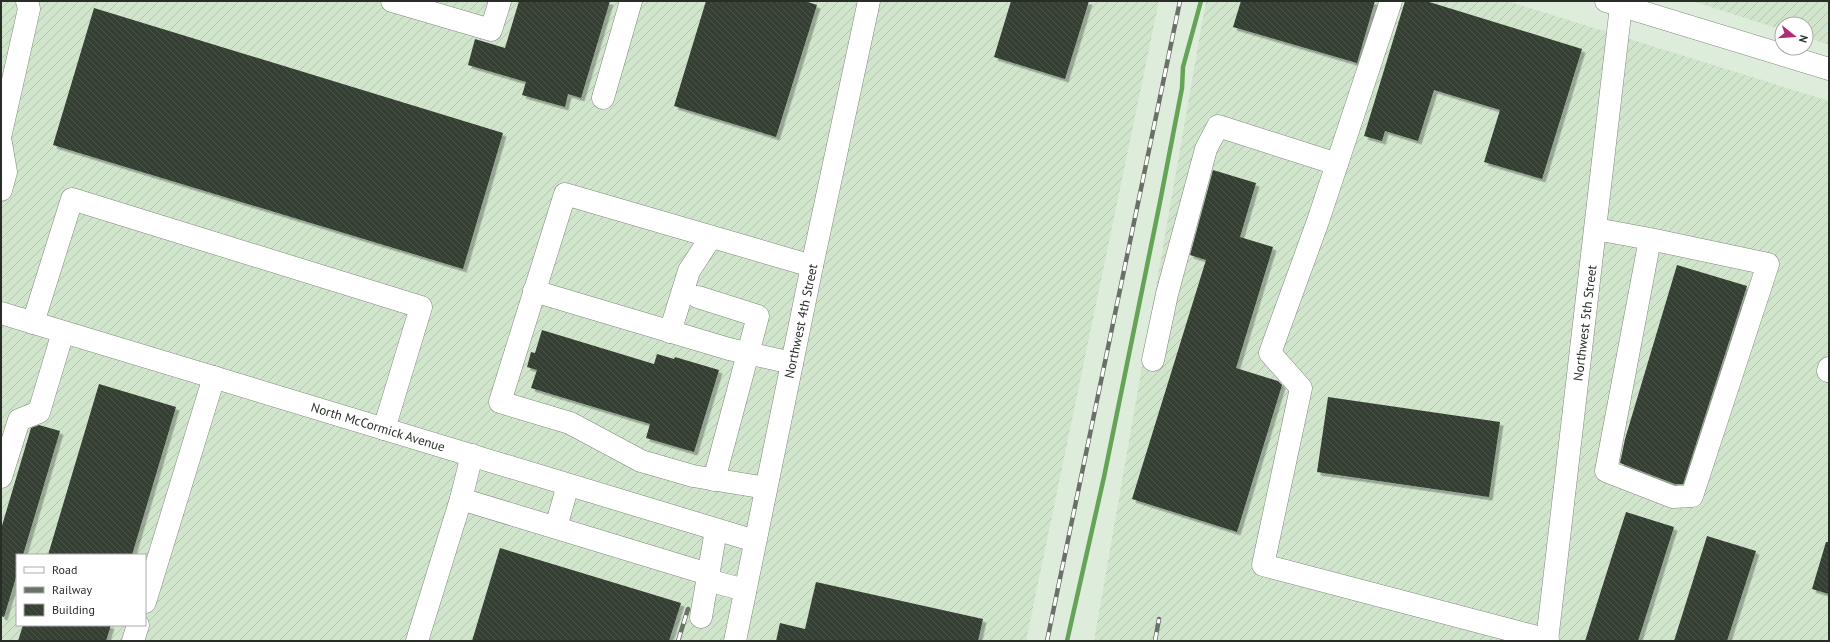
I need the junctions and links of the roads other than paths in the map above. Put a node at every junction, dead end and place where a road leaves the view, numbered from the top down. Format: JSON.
{"nodes":[{"id":1,"x":27,"y":1,"type":"edge"},
{"id":2,"x":392,"y":1,"type":"edge"},
{"id":3,"x":500,"y":1,"type":"edge"},
{"id":4,"x":631,"y":1,"type":"edge"},
{"id":5,"x":869,"y":1,"type":"edge"},
{"id":6,"x":1391,"y":1,"type":"edge"},
{"id":7,"x":1614,"y":3,"type":"edge"},
{"id":8,"x":1829,"y":69,"type":"edge"},
{"id":9,"x":603,"y":98,"type":"dead end"},
{"id":10,"x":1,"y":132,"type":"edge"},
{"id":11,"x":1,"y":143,"type":"edge"},
{"id":12,"x":1336,"y":164,"type":"junction"},
{"id":13,"x":1,"y":190,"type":"edge"},
{"id":14,"x":1596,"y":229,"type":"junction"},
{"id":15,"x":711,"y":237,"type":"junction"},
{"id":16,"x":1650,"y":239,"type":"junction"},
{"id":17,"x":812,"y":266,"type":"junction"},
{"id":18,"x":534,"y":291,"type":"junction"},
{"id":19,"x":698,"y":297,"type":"dead end"},
{"id":20,"x":1,"y":313,"type":"edge"},
{"id":21,"x":33,"y":323,"type":"junction"},
{"id":22,"x":63,"y":332,"type":"junction"},
{"id":23,"x":670,"y":332,"type":"junction"},
{"id":24,"x":750,"y":354,"type":"junction"},
{"id":25,"x":1153,"y":360,"type":"dead end"},
{"id":26,"x":792,"y":363,"type":"junction"},
{"id":27,"x":214,"y":377,"type":"junction"},
{"id":28,"x":384,"y":429,"type":"junction"},
{"id":29,"x":472,"y":455,"type":"junction"},
{"id":30,"x":1,"y":477,"type":"edge"},
{"id":31,"x":714,"y":480,"type":"junction"},
{"id":32,"x":568,"y":485,"type":"junction"},
{"id":33,"x":766,"y":488,"type":"junction"},
{"id":34,"x":461,"y":499,"type":"junction"},
{"id":35,"x":556,"y":527,"type":"junction"},
{"id":36,"x":716,"y":530,"type":"junction"},
{"id":37,"x":755,"y":541,"type":"junction"},
{"id":38,"x":708,"y":577,"type":"junction"},
{"id":39,"x":745,"y":590,"type":"junction"},
{"id":40,"x":146,"y":599,"type":"edge"},
{"id":41,"x":701,"y":617,"type":"dead end"},
{"id":42,"x":138,"y":626,"type":"edge"},
{"id":43,"x":133,"y":641,"type":"edge"},
{"id":44,"x":417,"y":641,"type":"edge"},
{"id":45,"x":734,"y":641,"type":"edge"},
{"id":46,"x":1547,"y":641,"type":"edge"}],
"edges":[{"from":1,"to":10,"type":"street"},
{"from":2,"to":3,"type":"street"},
{"from":4,"to":9,"type":"street"},
{"from":5,"to":17,"type":"street","name":"Northwest 4th Street"},
{"from":6,"to":12,"type":"street"},
{"from":7,"to":8,"type":"street"},
{"from":7,"to":14,"type":"street","name":"Northwest 5th Street"},
{"from":11,"to":13,"type":"street"},
{"from":12,"to":25,"type":"street"},
{"from":12,"to":46,"type":"street"},
{"from":14,"to":16,"type":"street"},
{"from":14,"to":46,"type":"street","name":"Northwest 5th Street"},
{"from":15,"to":17,"type":"street"},
{"from":15,"to":18,"type":"street"},
{"from":15,"to":23,"type":"street"},
{"from":16,"to":16,"type":"street"},
{"from":17,"to":26,"type":"street","name":"Northwest 4th Street"},
{"from":18,"to":23,"type":"street"},
{"from":18,"to":31,"type":"street"},
{"from":19,"to":24,"type":"street"},
{"from":20,"to":21,"type":"street","name":"North McCormick Avenue"},
{"from":21,"to":22,"type":"street","name":"North McCormick Avenue"},
{"from":21,"to":28,"type":"street"},
{"from":22,"to":27,"type":"street","name":"North McCormick Avenue"},
{"from":22,"to":30,"type":"street"},
{"from":23,"to":24,"type":"street"},
{"from":24,"to":26,"type":"street"},
{"from":24,"to":31,"type":"street"},
{"from":26,"to":33,"type":"street","name":"Northwest 4th Street"},
{"from":27,"to":28,"type":"street","name":"North McCormick Avenue"},
{"from":27,"to":40,"type":"street"},
{"from":28,"to":29,"type":"street","name":"North McCormick Avenue"},
{"from":29,"to":32,"type":"street","name":"North McCormick Avenue"},
{"from":29,"to":34,"type":"street"},
{"from":31,"to":33,"type":"street"},
{"from":32,"to":35,"type":"street"},
{"from":32,"to":36,"type":"street","name":"North McCormick Avenue"},
{"from":33,"to":37,"type":"street","name":"Northwest 4th Street"},
{"from":34,"to":35,"type":"street"},
{"from":34,"to":44,"type":"street"},
{"from":35,"to":38,"type":"street"},
{"from":36,"to":37,"type":"street","name":"North McCormick Avenue"},
{"from":36,"to":38,"type":"street"},
{"from":37,"to":39,"type":"street","name":"Northwest 4th Street"},
{"from":38,"to":39,"type":"street"},
{"from":38,"to":41,"type":"street"},
{"from":39,"to":45,"type":"street","name":"Northwest 4th Street"},
{"from":42,"to":43,"type":"street"}]}
